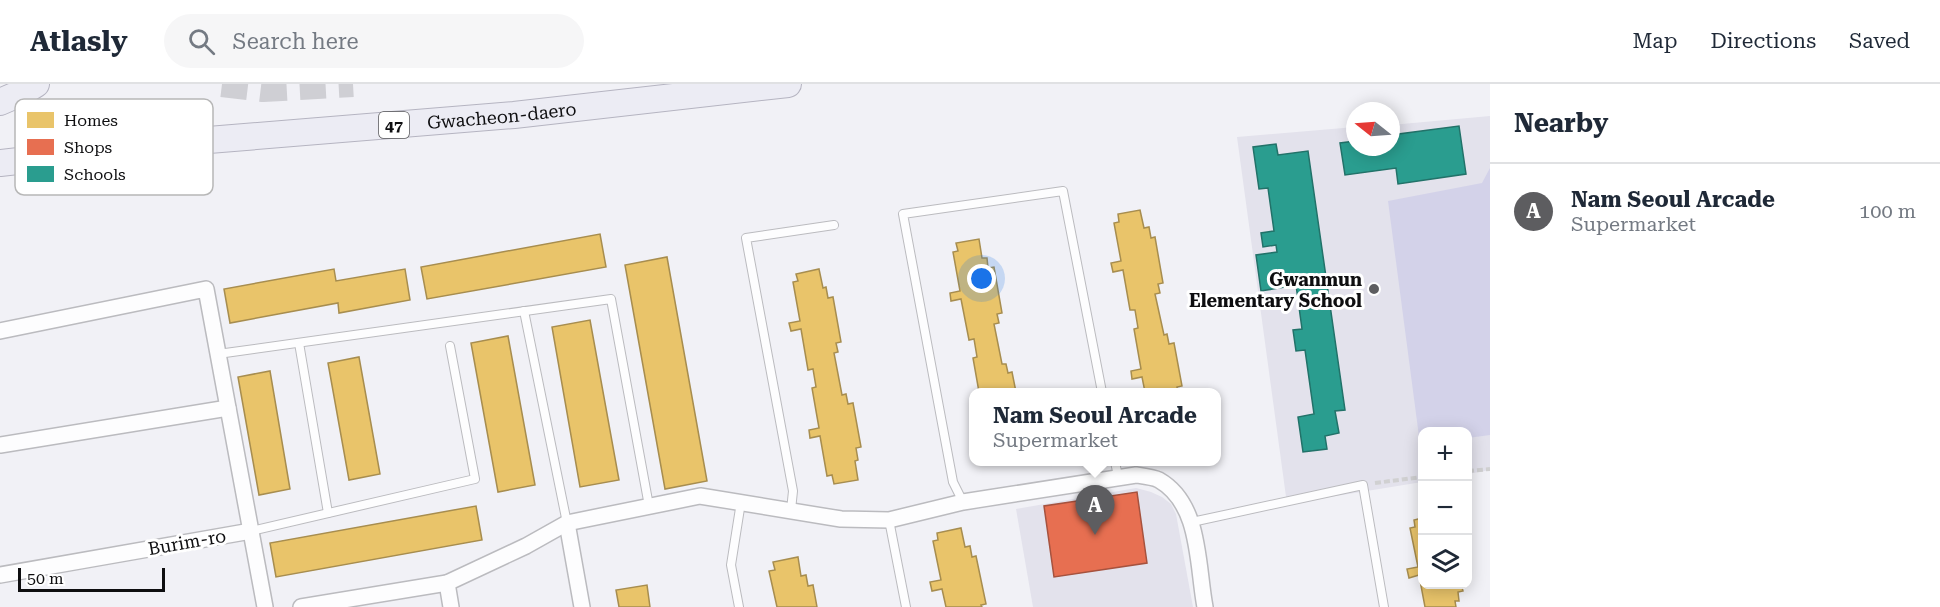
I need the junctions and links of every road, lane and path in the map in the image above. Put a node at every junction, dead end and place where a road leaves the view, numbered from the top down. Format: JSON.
{"nodes":[{"id":1,"x":36,"y":84,"type":"edge"},
{"id":2,"x":788,"y":84,"type":"edge"},
{"id":3,"x":0,"y":102,"type":"edge"},
{"id":4,"x":213,"y":140,"type":"edge"},
{"id":5,"x":15,"y":161,"type":"edge"},
{"id":6,"x":0,"y":163,"type":"edge"},
{"id":7,"x":834,"y":225,"type":"dead end"},
{"id":8,"x":524,"y":311,"type":"junction"},
{"id":9,"x":0,"y":331,"type":"edge"},
{"id":10,"x":299,"y":343,"type":"junction"},
{"id":11,"x":450,"y":346,"type":"dead end"},
{"id":12,"x":218,"y":354,"type":"junction"},
{"id":13,"x":1101,"y":388,"type":"edge"},
{"id":14,"x":228,"y":408,"type":"junction"},
{"id":15,"x":0,"y":446,"type":"edge"},
{"id":16,"x":1117,"y":469,"type":"edge"},
{"id":17,"x":1490,"y":469,"type":"edge"},
{"id":18,"x":1472,"y":471,"type":"edge"},
{"id":19,"x":1418,"y":478,"type":"edge"},
{"id":20,"x":1363,"y":485,"type":"junction"},
{"id":21,"x":741,"y":502,"type":"junction"},
{"id":22,"x":963,"y":502,"type":"junction"},
{"id":23,"x":649,"y":506,"type":"junction"},
{"id":24,"x":791,"y":510,"type":"junction"},
{"id":25,"x":328,"y":513,"type":"junction"},
{"id":26,"x":889,"y":520,"type":"junction"},
{"id":27,"x":1192,"y":522,"type":"junction"},
{"id":28,"x":567,"y":523,"type":"junction"},
{"id":29,"x":251,"y":531,"type":"junction"},
{"id":30,"x":0,"y":575,"type":"edge"},
{"id":31,"x":447,"y":583,"type":"junction"},
{"id":32,"x":264,"y":607,"type":"edge"},
{"id":33,"x":301,"y":607,"type":"edge"},
{"id":34,"x":451,"y":607,"type":"edge"},
{"id":35,"x":582,"y":607,"type":"edge"},
{"id":36,"x":740,"y":607,"type":"edge"},
{"id":37,"x":906,"y":607,"type":"edge"},
{"id":38,"x":1205,"y":607,"type":"edge"},
{"id":39,"x":1384,"y":607,"type":"edge"}],
"edges":[{"from":1,"to":3,"type":"highway"},
{"from":2,"to":4,"type":"highway","name":"Gwacheon-daero","number":"47"},
{"from":5,"to":6,"type":"highway","name":"Gwacheon-daero","number":"47"},
{"from":7,"to":24,"type":"lane"},
{"from":8,"to":10,"type":"lane"},
{"from":8,"to":23,"type":"lane"},
{"from":8,"to":28,"type":"lane"},
{"from":9,"to":12,"type":"street","name":"Burim-ro"},
{"from":10,"to":12,"type":"lane"},
{"from":10,"to":25,"type":"lane"},
{"from":11,"to":25,"type":"lane"},
{"from":12,"to":14,"type":"street","name":"Burim-ro"},
{"from":13,"to":22,"type":"lane"},
{"from":14,"to":15,"type":"street"},
{"from":14,"to":29,"type":"street","name":"Burim-ro"},
{"from":16,"to":22,"type":"street"},
{"from":16,"to":27,"type":"street"},
{"from":17,"to":18,"type":"path"},
{"from":19,"to":20,"type":"path"},
{"from":20,"to":27,"type":"lane"},
{"from":20,"to":39,"type":"lane"},
{"from":21,"to":23,"type":"street"},
{"from":21,"to":24,"type":"street"},
{"from":21,"to":36,"type":"lane"},
{"from":22,"to":26,"type":"street"},
{"from":23,"to":28,"type":"street"},
{"from":24,"to":26,"type":"street"},
{"from":25,"to":29,"type":"lane"},
{"from":26,"to":37,"type":"lane"},
{"from":27,"to":38,"type":"street"},
{"from":28,"to":31,"type":"street"},
{"from":28,"to":35,"type":"street"},
{"from":29,"to":30,"type":"street","name":"Burim-ro"},
{"from":29,"to":32,"type":"street"},
{"from":31,"to":33,"type":"street"},
{"from":31,"to":34,"type":"street"}]}
